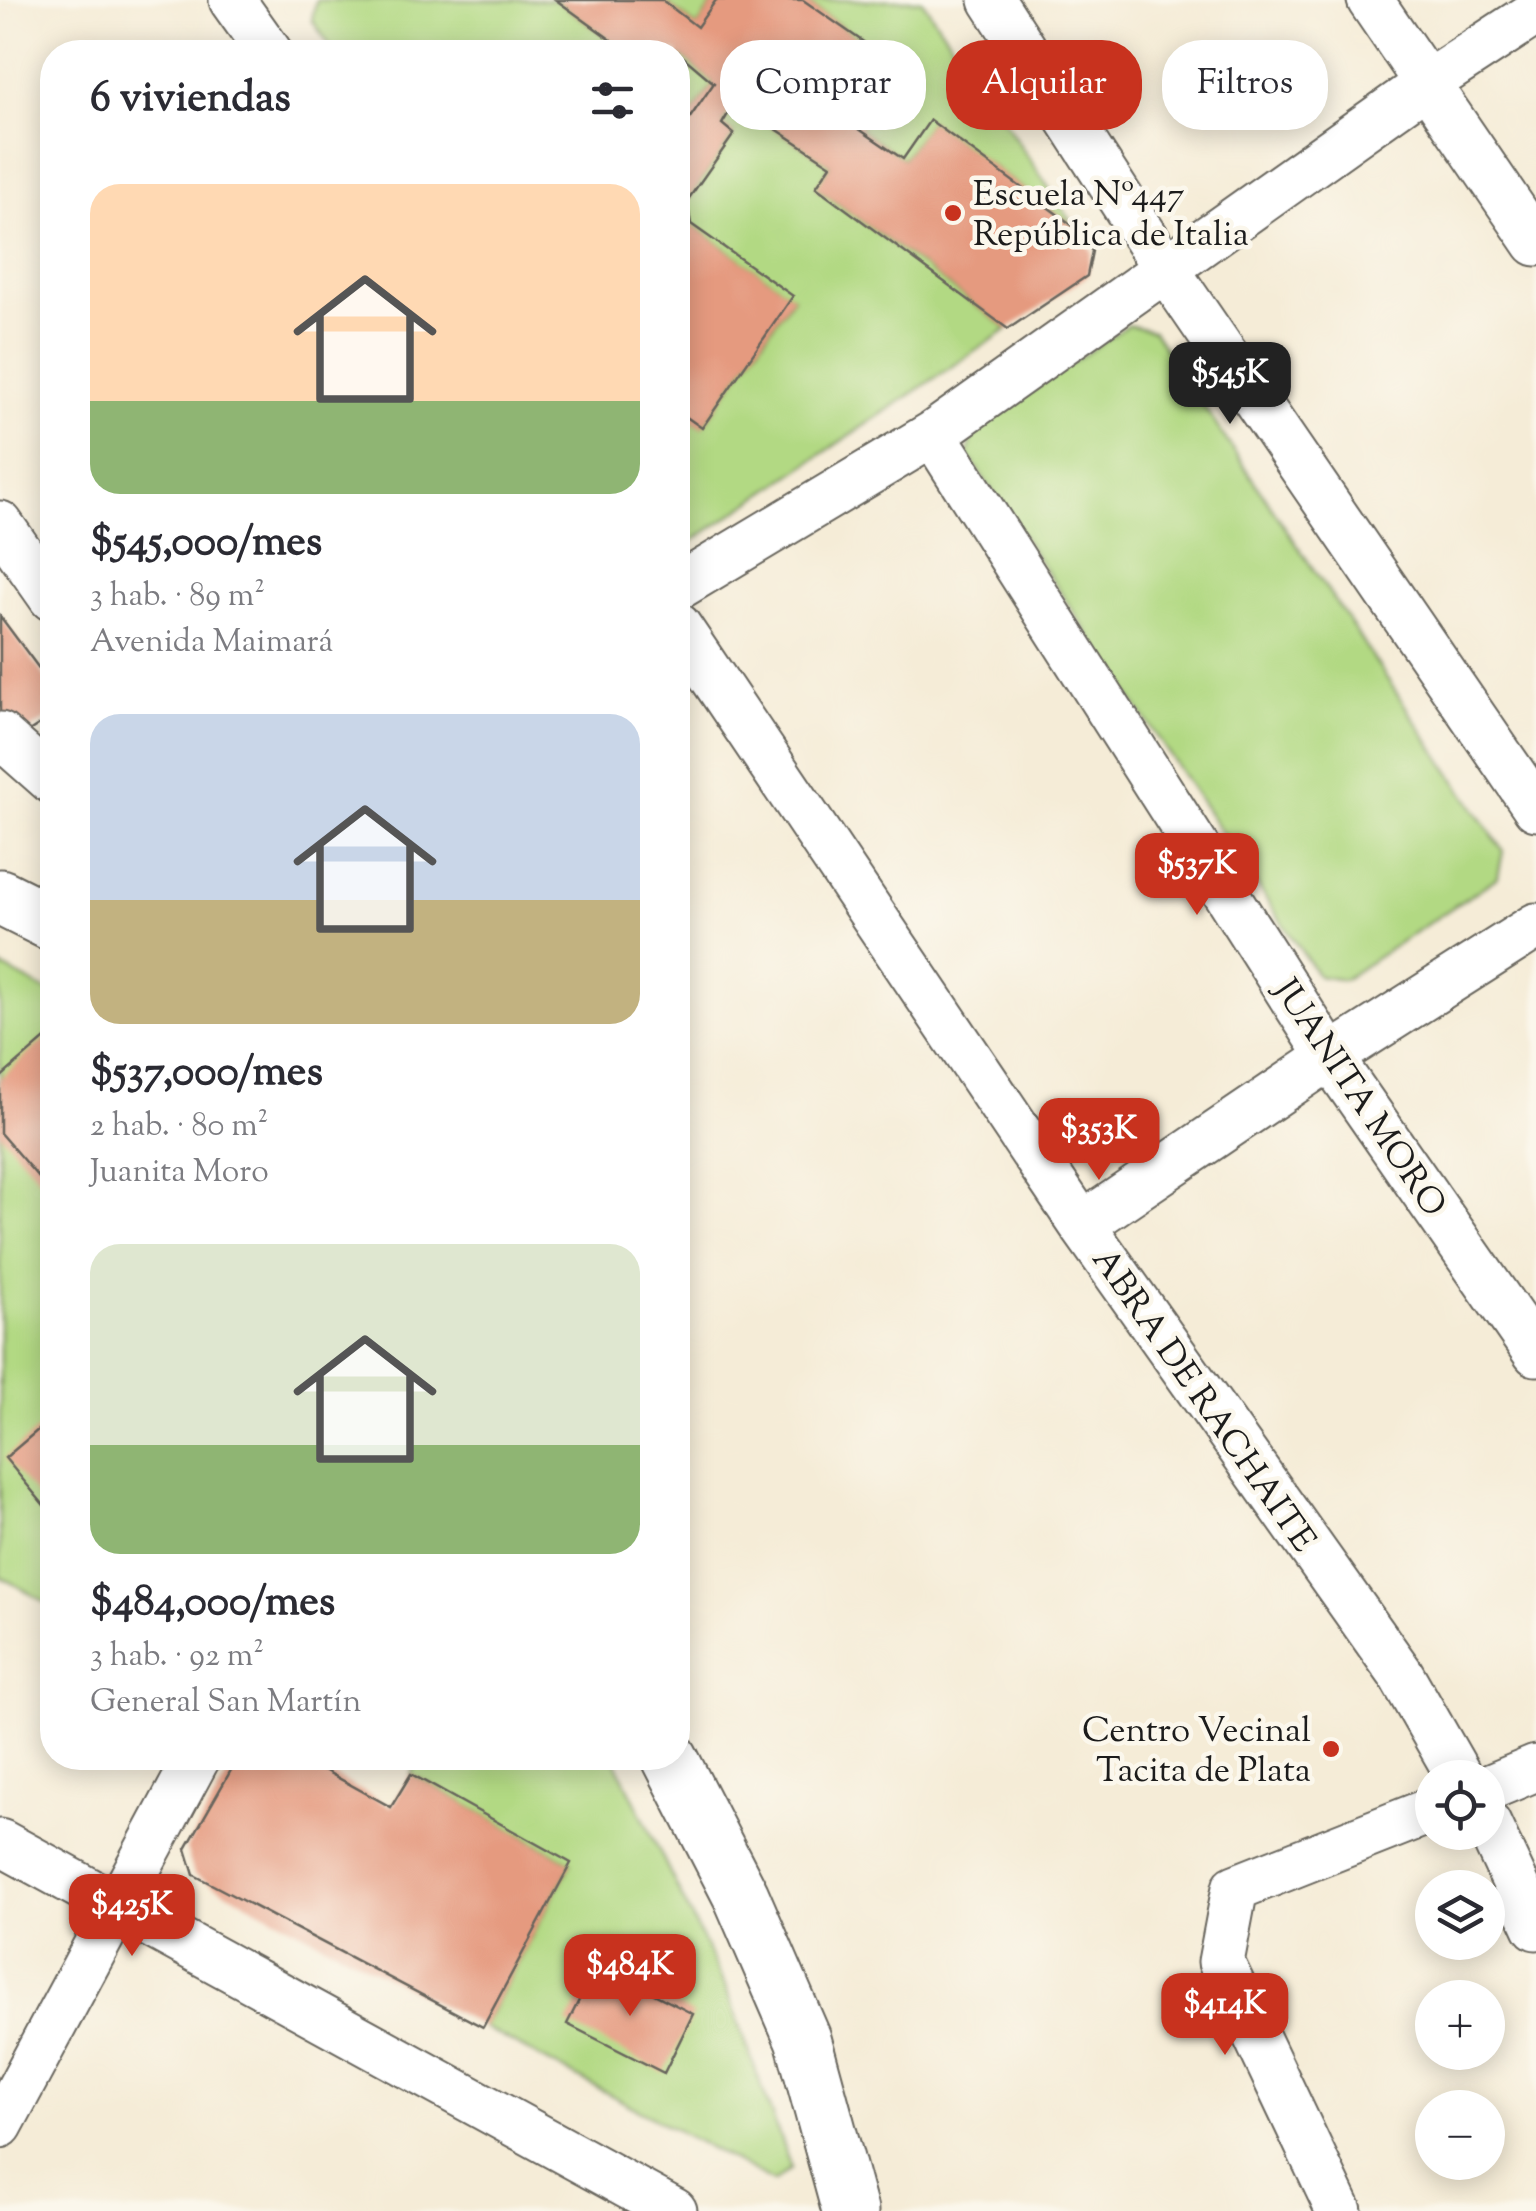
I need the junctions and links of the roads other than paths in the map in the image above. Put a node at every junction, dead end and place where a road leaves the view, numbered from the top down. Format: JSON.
{"nodes":[{"id":1,"x":992,"y":0,"type":"edge"},
{"id":2,"x":1370,"y":0,"type":"edge"},
{"id":3,"x":234,"y":1,"type":"edge"},
{"id":4,"x":1536,"y":12,"type":"edge"},
{"id":5,"x":260,"y":40,"type":"edge"},
{"id":6,"x":1426,"y":84,"type":"junction"},
{"id":7,"x":1536,"y":243,"type":"edge"},
{"id":8,"x":1166,"y":269,"type":"junction"},
{"id":9,"x":932,"y":434,"type":"junction"},
{"id":10,"x":0,"y":524,"type":"edge"},
{"id":11,"x":690,"y":580,"type":"edge"},
{"id":12,"x":40,"y":581,"type":"edge"},
{"id":13,"x":690,"y":644,"type":"edge"},
{"id":14,"x":0,"y":735,"type":"edge"},
{"id":15,"x":40,"y":771,"type":"edge"},
{"id":16,"x":1536,"y":808,"type":"edge"},
{"id":17,"x":0,"y":896,"type":"edge"},
{"id":18,"x":40,"y":917,"type":"edge"},
{"id":19,"x":1536,"y":926,"type":"edge"},
{"id":20,"x":1330,"y":1056,"type":"junction"},
{"id":21,"x":1082,"y":1225,"type":"junction"},
{"id":22,"x":1536,"y":1353,"type":"edge"},
{"id":23,"x":1450,"y":1760,"type":"edge"},
{"id":24,"x":1536,"y":1768,"type":"edge"},
{"id":25,"x":192,"y":1770,"type":"edge"},
{"id":26,"x":676,"y":1770,"type":"edge"},
{"id":27,"x":1505,"y":1781,"type":"edge"},
{"id":28,"x":1415,"y":1817,"type":"edge"},
{"id":29,"x":0,"y":1842,"type":"edge"},
{"id":30,"x":1500,"y":1850,"type":"edge"},
{"id":31,"x":118,"y":1906,"type":"junction"},
{"id":32,"x":1536,"y":1927,"type":"edge"},
{"id":33,"x":0,"y":2125,"type":"edge"},
{"id":34,"x":841,"y":2200,"type":"edge"},
{"id":35,"x":674,"y":2211,"type":"edge"},
{"id":36,"x":1339,"y":2211,"type":"edge"}],
"edges":[{"from":1,"to":8,"type":"street"},
{"from":2,"to":6,"type":"street"},
{"from":3,"to":5,"type":"street"},
{"from":4,"to":6,"type":"street"},
{"from":6,"to":7,"type":"street"},
{"from":6,"to":8,"type":"street"},
{"from":8,"to":9,"type":"street"},
{"from":8,"to":16,"type":"street"},
{"from":9,"to":11,"type":"street"},
{"from":9,"to":20,"type":"street","name":"JUANITA MORO"},
{"from":10,"to":12,"type":"street"},
{"from":13,"to":21,"type":"street","name":"ABRA DE RACHAITE"},
{"from":14,"to":15,"type":"street"},
{"from":17,"to":18,"type":"main road"},
{"from":19,"to":20,"type":"street"},
{"from":20,"to":21,"type":"street"},
{"from":20,"to":22,"type":"street","name":"JUANITA MORO"},
{"from":21,"to":23,"type":"street","name":"ABRA DE RACHAITE"},
{"from":24,"to":27,"type":"street"},
{"from":25,"to":31,"type":"street"},
{"from":26,"to":34,"type":"main road"},
{"from":28,"to":36,"type":"street"},
{"from":29,"to":31,"type":"street"},
{"from":30,"to":32,"type":"street"},
{"from":31,"to":33,"type":"street"},
{"from":31,"to":35,"type":"street"}]}
